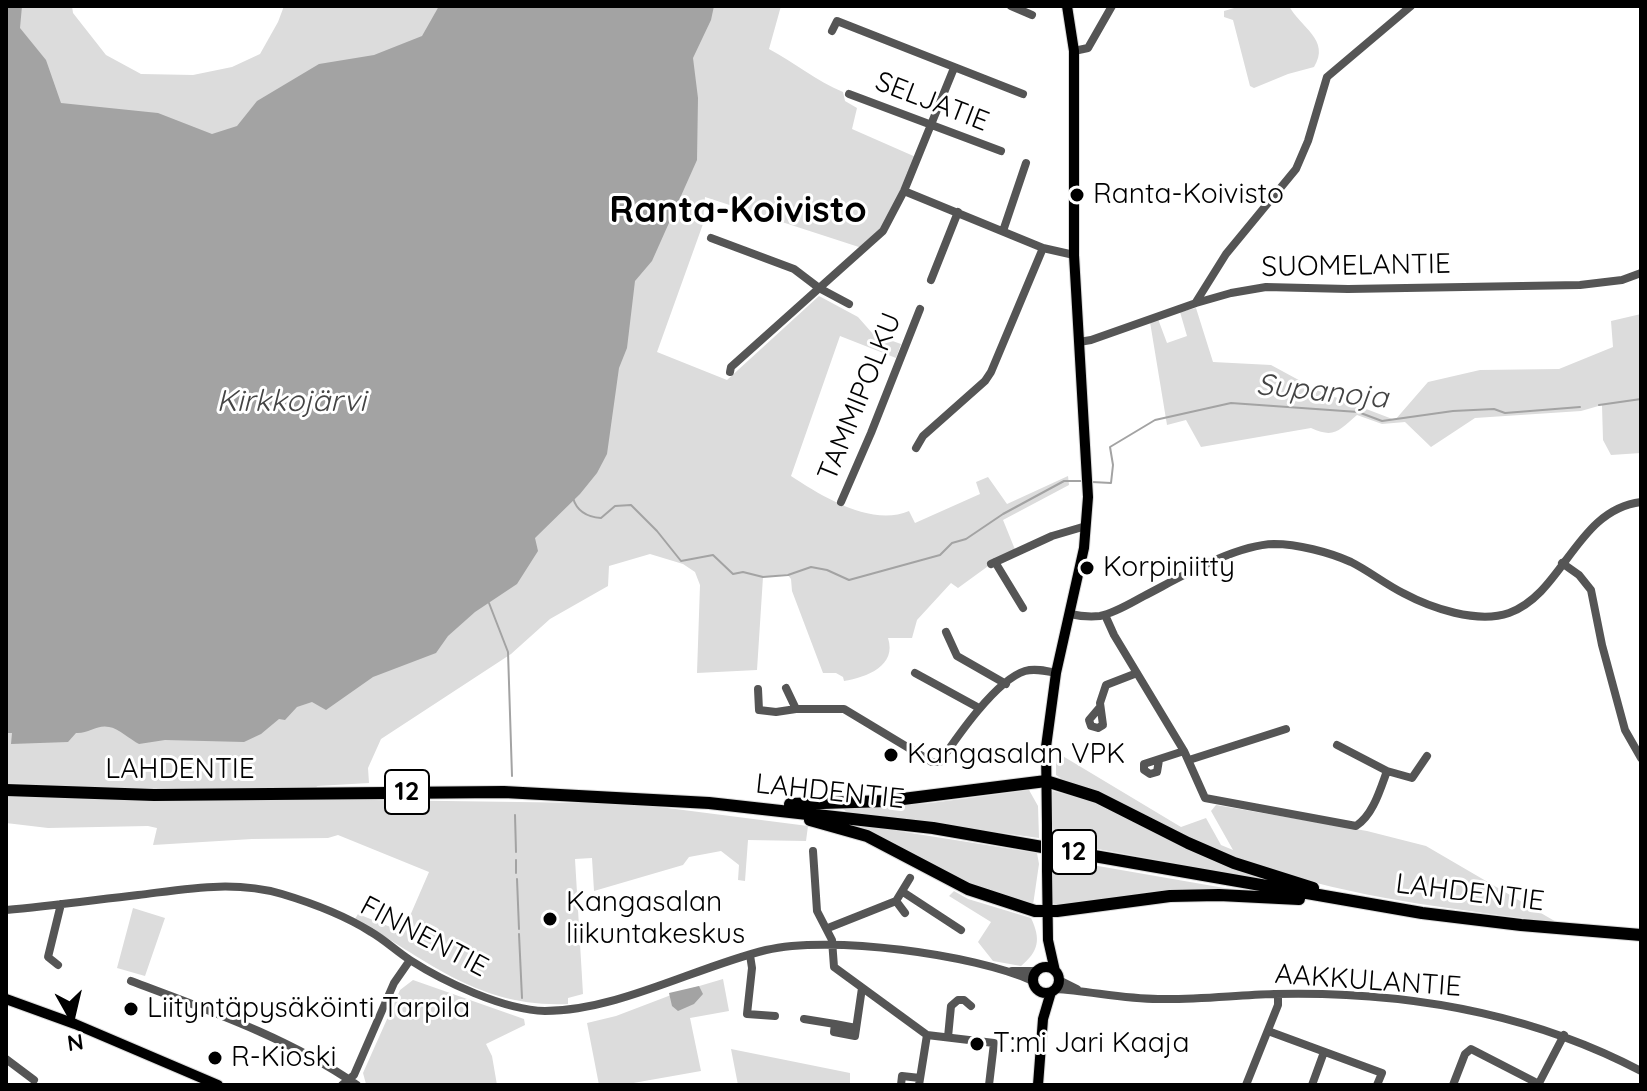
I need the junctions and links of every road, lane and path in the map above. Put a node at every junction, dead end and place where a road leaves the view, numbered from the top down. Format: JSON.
{"nodes":[{"id":1,"x":1011,"y":6,"type":"edge"},
{"id":2,"x":1067,"y":6,"type":"edge"},
{"id":3,"x":1112,"y":6,"type":"edge"},
{"id":4,"x":1411,"y":6,"type":"edge"},
{"id":5,"x":1032,"y":15,"type":"dead end"},
{"id":6,"x":832,"y":31,"type":"dead end"},
{"id":7,"x":1074,"y":51,"type":"junction"},
{"id":8,"x":954,"y":68,"type":"junction"},
{"id":9,"x":849,"y":94,"type":"dead end"},
{"id":10,"x":1023,"y":94,"type":"dead end"},
{"id":11,"x":932,"y":127,"type":"junction"},
{"id":12,"x":1001,"y":151,"type":"dead end"},
{"id":13,"x":1026,"y":163,"type":"dead end"},
{"id":14,"x":904,"y":191,"type":"junction"},
{"id":15,"x":958,"y":212,"type":"junction"},
{"id":16,"x":1003,"y":231,"type":"junction"},
{"id":17,"x":711,"y":238,"type":"dead end"},
{"id":18,"x":1043,"y":248,"type":"junction"},
{"id":19,"x":1074,"y":255,"type":"junction"},
{"id":20,"x":1641,"y":273,"type":"edge"},
{"id":21,"x":931,"y":280,"type":"dead end"},
{"id":22,"x":819,"y":288,"type":"junction"},
{"id":23,"x":1196,"y":303,"type":"junction"},
{"id":24,"x":849,"y":304,"type":"dead end"},
{"id":25,"x":920,"y":309,"type":"dead end"},
{"id":26,"x":1079,"y":342,"type":"junction"},
{"id":27,"x":730,"y":372,"type":"dead end"},
{"id":28,"x":916,"y":448,"type":"dead end"},
{"id":29,"x":841,"y":502,"type":"dead end"},
{"id":30,"x":1641,"y":502,"type":"edge"},
{"id":31,"x":1086,"y":526,"type":"junction"},
{"id":32,"x":1562,"y":563,"type":"junction"},
{"id":33,"x":1023,"y":608,"type":"dead end"},
{"id":34,"x":1070,"y":614,"type":"junction"},
{"id":35,"x":1105,"y":615,"type":"junction"},
{"id":36,"x":946,"y":632,"type":"dead end"},
{"id":37,"x":915,"y":673,"type":"dead end"},
{"id":38,"x":1056,"y":673,"type":"junction"},
{"id":39,"x":1137,"y":673,"type":"junction"},
{"id":40,"x":1006,"y":684,"type":"junction"},
{"id":41,"x":786,"y":688,"type":"dead end"},
{"id":42,"x":758,"y":689,"type":"dead end"},
{"id":43,"x":1100,"y":707,"type":"dead end"},
{"id":44,"x":979,"y":708,"type":"junction"},
{"id":45,"x":796,"y":709,"type":"junction"},
{"id":46,"x":1286,"y":729,"type":"dead end"},
{"id":47,"x":1337,"y":745,"type":"dead end"},
{"id":48,"x":1184,"y":751,"type":"junction"},
{"id":49,"x":1427,"y":756,"type":"dead end"},
{"id":50,"x":1641,"y":758,"type":"edge"},
{"id":51,"x":1159,"y":760,"type":"dead end"},
{"id":52,"x":1189,"y":760,"type":"junction"},
{"id":53,"x":1387,"y":771,"type":"junction"},
{"id":54,"x":1046,"y":781,"type":"junction"},
{"id":55,"x":6,"y":789,"type":"edge"},
{"id":56,"x":725,"y":805,"type":"junction"},
{"id":57,"x":813,"y":851,"type":"dead end"},
{"id":58,"x":910,"y":878,"type":"dead end"},
{"id":59,"x":903,"y":892,"type":"junction"},
{"id":60,"x":896,"y":901,"type":"junction"},
{"id":61,"x":61,"y":904,"type":"junction"},
{"id":62,"x":6,"y":910,"type":"edge"},
{"id":63,"x":1047,"y":911,"type":"junction"},
{"id":64,"x":905,"y":913,"type":"dead end"},
{"id":65,"x":1422,"y":913,"type":"junction"},
{"id":66,"x":828,"y":928,"type":"junction"},
{"id":67,"x":961,"y":930,"type":"dead end"},
{"id":68,"x":1641,"y":935,"type":"edge"},
{"id":69,"x":1048,"y":940,"type":"junction"},
{"id":70,"x":833,"y":946,"type":"junction"},
{"id":71,"x":750,"y":955,"type":"junction"},
{"id":72,"x":410,"y":960,"type":"junction"},
{"id":73,"x":58,"y":965,"type":"dead end"},
{"id":74,"x":1037,"y":977,"type":"junction"},
{"id":75,"x":131,"y":981,"type":"dead end"},
{"id":76,"x":1055,"y":983,"type":"junction"},
{"id":77,"x":862,"y":988,"type":"junction"},
{"id":78,"x":1278,"y":994,"type":"junction"},
{"id":79,"x":6,"y":999,"type":"edge"},
{"id":80,"x":971,"y":1006,"type":"dead end"},
{"id":81,"x":775,"y":1016,"type":"dead end"},
{"id":82,"x":804,"y":1019,"type":"dead end"},
{"id":83,"x":1043,"y":1019,"type":"junction"},
{"id":84,"x":1268,"y":1031,"type":"junction"},
{"id":85,"x":927,"y":1035,"type":"junction"},
{"id":86,"x":1564,"y":1035,"type":"junction"},
{"id":87,"x":948,"y":1037,"type":"junction"},
{"id":88,"x":1324,"y":1052,"type":"junction"},
{"id":89,"x":6,"y":1059,"type":"edge"},
{"id":90,"x":1641,"y":1071,"type":"edge"},
{"id":91,"x":34,"y":1080,"type":"dead end"},
{"id":92,"x":920,"y":1082,"type":"edge"},
{"id":93,"x":350,"y":1083,"type":"edge"},
{"id":94,"x":218,"y":1085,"type":"edge"},
{"id":95,"x":901,"y":1085,"type":"edge"},
{"id":96,"x":989,"y":1085,"type":"edge"},
{"id":97,"x":1038,"y":1085,"type":"edge"},
{"id":98,"x":1246,"y":1085,"type":"edge"},
{"id":99,"x":1312,"y":1085,"type":"edge"},
{"id":100,"x":1377,"y":1085,"type":"edge"},
{"id":101,"x":1453,"y":1085,"type":"edge"},
{"id":102,"x":1538,"y":1085,"type":"edge"}],
"edges":[{"from":1,"to":5,"type":"street"},
{"from":2,"to":7,"type":"main road"},
{"from":3,"to":7,"type":"street"},
{"from":4,"to":23,"type":"street"},
{"from":6,"to":8,"type":"street"},
{"from":7,"to":19,"type":"main road"},
{"from":8,"to":10,"type":"street"},
{"from":8,"to":11,"type":"street"},
{"from":9,"to":11,"type":"street","name":"SELJATIE"},
{"from":11,"to":12,"type":"street","name":"SELJATIE"},
{"from":11,"to":14,"type":"street"},
{"from":13,"to":16,"type":"street"},
{"from":14,"to":15,"type":"street"},
{"from":14,"to":22,"type":"street"},
{"from":15,"to":16,"type":"street"},
{"from":15,"to":21,"type":"street"},
{"from":16,"to":18,"type":"street"},
{"from":17,"to":22,"type":"street"},
{"from":18,"to":19,"type":"street"},
{"from":18,"to":28,"type":"street"},
{"from":19,"to":26,"type":"main road"},
{"from":20,"to":23,"type":"street","name":"SUOMELANTIE"},
{"from":22,"to":24,"type":"street"},
{"from":22,"to":27,"type":"street"},
{"from":23,"to":26,"type":"street","name":"SUOMELANTIE"},
{"from":25,"to":29,"type":"street","name":"TAMMIPOLKU"},
{"from":26,"to":31,"type":"main road"},
{"from":30,"to":32,"type":"street"},
{"from":31,"to":33,"type":"street"},
{"from":31,"to":34,"type":"main road"},
{"from":32,"to":35,"type":"street"},
{"from":32,"to":50,"type":"street"},
{"from":34,"to":35,"type":"street"},
{"from":34,"to":38,"type":"main road"},
{"from":35,"to":39,"type":"street"},
{"from":36,"to":40,"type":"street"},
{"from":37,"to":44,"type":"street"},
{"from":38,"to":40,"type":"street"},
{"from":38,"to":54,"type":"main road"},
{"from":39,"to":43,"type":"street"},
{"from":39,"to":48,"type":"street"},
{"from":40,"to":44,"type":"street"},
{"from":41,"to":45,"type":"street"},
{"from":42,"to":45,"type":"street"},
{"from":44,"to":45,"type":"street"},
{"from":46,"to":52,"type":"street"},
{"from":47,"to":53,"type":"street"},
{"from":48,"to":51,"type":"street"},
{"from":48,"to":52,"type":"street"},
{"from":49,"to":53,"type":"street"},
{"from":52,"to":53,"type":"street"},
{"from":54,"to":56,"type":"highway"},
{"from":54,"to":63,"type":"main road","bridge":true},
{"from":54,"to":65,"type":"highway"},
{"from":55,"to":56,"type":"highway","name":"LAHDENTIE","number":"12"},
{"from":56,"to":63,"type":"highway"},
{"from":56,"to":65,"type":"highway","name":"LAHDENTIE","number":"12"},
{"from":57,"to":66,"type":"street"},
{"from":58,"to":59,"type":"street"},
{"from":59,"to":60,"type":"street"},
{"from":59,"to":67,"type":"street"},
{"from":60,"to":64,"type":"street"},
{"from":60,"to":66,"type":"street"},
{"from":61,"to":62,"type":"street","name":"FINNENTIE"},
{"from":61,"to":72,"type":"street","name":"FINNENTIE"},
{"from":61,"to":73,"type":"street"},
{"from":63,"to":65,"type":"highway"},
{"from":63,"to":69,"type":"main road"},
{"from":65,"to":68,"type":"highway","name":"LAHDENTIE","number":"12"},
{"from":66,"to":70,"type":"street"},
{"from":69,"to":74,"type":"main road"},
{"from":69,"to":76,"type":"main road"},
{"from":70,"to":71,"type":"street","name":"FINNENTIE"},
{"from":70,"to":74,"type":"street","name":"FINNENTIE"},
{"from":70,"to":77,"type":"street"},
{"from":71,"to":72,"type":"street","name":"FINNENTIE"},
{"from":71,"to":81,"type":"street"},
{"from":72,"to":93,"type":"street"},
{"from":74,"to":76,"type":"main road"},
{"from":74,"to":76,"type":"main road"},
{"from":74,"to":83,"type":"main road"},
{"from":75,"to":93,"type":"street"},
{"from":76,"to":78,"type":"street","name":"AAKKULANTIE"},
{"from":76,"to":83,"type":"main road"},
{"from":77,"to":82,"type":"street"},
{"from":77,"to":85,"type":"street"},
{"from":78,"to":84,"type":"street"},
{"from":78,"to":86,"type":"street","name":"AAKKULANTIE"},
{"from":79,"to":94,"type":"main road"},
{"from":80,"to":87,"type":"street"},
{"from":83,"to":97,"type":"main road"},
{"from":84,"to":88,"type":"street"},
{"from":84,"to":98,"type":"street"},
{"from":85,"to":87,"type":"street"},
{"from":85,"to":92,"type":"street"},
{"from":86,"to":90,"type":"street","name":"AAKKULANTIE"},
{"from":86,"to":102,"type":"street"},
{"from":87,"to":96,"type":"street"},
{"from":88,"to":99,"type":"street"},
{"from":88,"to":100,"type":"street"},
{"from":89,"to":91,"type":"street"},
{"from":92,"to":95,"type":"street"},
{"from":101,"to":102,"type":"street"}]}
